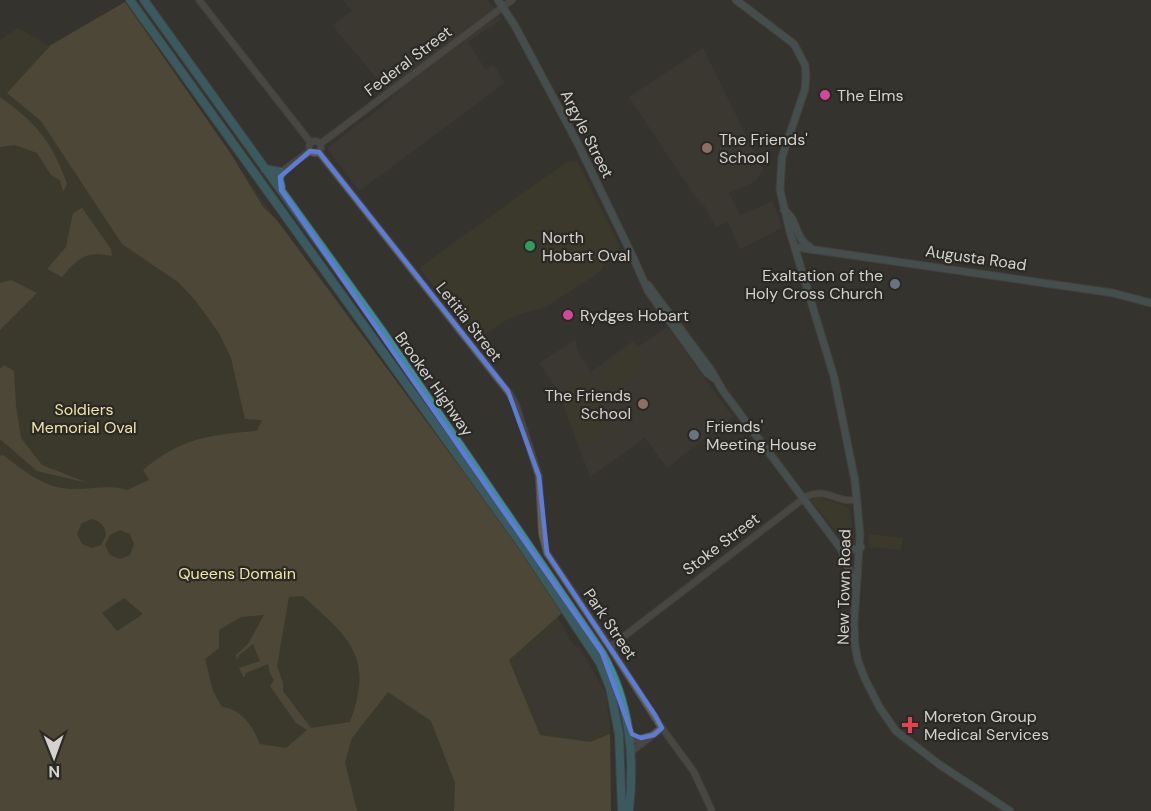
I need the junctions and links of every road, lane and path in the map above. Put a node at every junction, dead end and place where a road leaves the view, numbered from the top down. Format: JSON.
{"nodes":[{"id":1,"x":130,"y":0,"type":"edge"},
{"id":2,"x":137,"y":0,"type":"edge"},
{"id":3,"x":144,"y":0,"type":"edge"},
{"id":4,"x":199,"y":0,"type":"edge"},
{"id":5,"x":498,"y":0,"type":"edge"},
{"id":6,"x":512,"y":0,"type":"edge"},
{"id":7,"x":736,"y":0,"type":"edge"},
{"id":8,"x":503,"y":7,"type":"junction"},
{"id":9,"x":160,"y":43,"type":"junction"},
{"id":10,"x":311,"y":143,"type":"junction"},
{"id":11,"x":320,"y":144,"type":"junction"},
{"id":12,"x":310,"y":151,"type":"junction"},
{"id":13,"x":319,"y":152,"type":"junction"},
{"id":14,"x":265,"y":169,"type":"junction"},
{"id":15,"x":281,"y":172,"type":"junction"},
{"id":16,"x":281,"y":190,"type":"junction"},
{"id":17,"x":784,"y":210,"type":"junction"},
{"id":18,"x":795,"y":247,"type":"junction"},
{"id":19,"x":818,"y":250,"type":"junction"},
{"id":20,"x":800,"y":263,"type":"junction"},
{"id":21,"x":1151,"y":303,"type":"edge"},
{"id":22,"x":805,"y":497,"type":"junction"},
{"id":23,"x":857,"y":499,"type":"junction"},
{"id":24,"x":542,"y":533,"type":"joint"},
{"id":25,"x":861,"y":547,"type":"junction"},
{"id":26,"x":841,"y":549,"type":"junction"},
{"id":27,"x":859,"y":562,"type":"junction"},
{"id":28,"x":856,"y":590,"type":"junction"},
{"id":29,"x":610,"y":647,"type":"junction"},
{"id":30,"x":629,"y":728,"type":"junction"},
{"id":31,"x":662,"y":728,"type":"junction"},
{"id":32,"x":654,"y":735,"type":"junction"},
{"id":33,"x":643,"y":738,"type":"junction"},
{"id":34,"x":631,"y":741,"type":"junction"},
{"id":35,"x":632,"y":751,"type":"junction"},
{"id":36,"x":622,"y":777,"type":"junction"},
{"id":37,"x":622,"y":811,"type":"edge"},
{"id":38,"x":629,"y":811,"type":"edge"},
{"id":39,"x":712,"y":811,"type":"edge"},
{"id":40,"x":1010,"y":811,"type":"edge"}],
"edges":[{"from":1,"to":9,"type":"highway"},
{"from":2,"to":9,"type":"highway"},
{"from":3,"to":14,"type":"highway","name":"Brooker Highway"},
{"from":4,"to":10,"type":"street"},
{"from":5,"to":8,"type":"main road","name":"Argyle Street"},
{"from":6,"to":8,"type":"street","name":"Federal Street"},
{"from":7,"to":17,"type":"main road","name":"New Town Road"},
{"from":8,"to":11,"type":"street","name":"Federal Street"},
{"from":8,"to":22,"type":"main road","name":"Argyle Street"},
{"from":9,"to":36,"type":"highway","name":"Brooker Highway"},
{"from":10,"to":11,"type":"street"},
{"from":10,"to":12,"type":"street"},
{"from":11,"to":13,"type":"street"},
{"from":12,"to":13,"type":"street"},
{"from":12,"to":15,"type":"street"},
{"from":13,"to":24,"type":"street","name":"Letitia Street"},
{"from":14,"to":15,"type":"highway"},
{"from":14,"to":16,"type":"highway","name":"Brooker Highway"},
{"from":15,"to":16,"type":"highway"},
{"from":16,"to":30,"type":"highway","name":"Brooker Highway"},
{"from":17,"to":18,"type":"main road","name":"New Town Road"},
{"from":17,"to":19,"type":"main road"},
{"from":18,"to":19,"type":"main road","name":"Augusta Road"},
{"from":18,"to":20,"type":"main road","name":"New Town Road"},
{"from":19,"to":20,"type":"main road"},
{"from":19,"to":21,"type":"main road","name":"Augusta Road"},
{"from":20,"to":23,"type":"main road","name":"New Town Road"},
{"from":22,"to":23,"type":"street"},
{"from":22,"to":26,"type":"main road","name":"Argyle Street"},
{"from":22,"to":29,"type":"street","name":"Stoke Street"},
{"from":23,"to":25,"type":"main road","name":"New Town Road"},
{"from":24,"to":29,"type":"street","name":"Park Street"},
{"from":25,"to":26,"type":"main road"},
{"from":25,"to":27,"type":"main road","name":"New Town Road"},
{"from":26,"to":27,"type":"main road","name":"Argyle Street"},
{"from":26,"to":28,"type":"main road","name":"Argyle Street"},
{"from":27,"to":28,"type":"main road","name":"New Town Road"},
{"from":28,"to":40,"type":"main road","name":"New Town Road"},
{"from":29,"to":31,"type":"street","name":"Park Street"},
{"from":30,"to":33,"type":"street"},
{"from":30,"to":34,"type":"highway","name":"Brooker Highway"},
{"from":31,"to":32,"type":"street"},
{"from":31,"to":39,"type":"street","name":"Park Street"},
{"from":32,"to":33,"type":"street"},
{"from":32,"to":35,"type":"street"},
{"from":33,"to":34,"type":"street"},
{"from":34,"to":35,"type":"highway","name":"Brooker Highway"},
{"from":34,"to":36,"type":"highway"},
{"from":35,"to":38,"type":"highway","name":"Brooker Highway"},
{"from":36,"to":37,"type":"highway","name":"Brooker Highway"}]}
